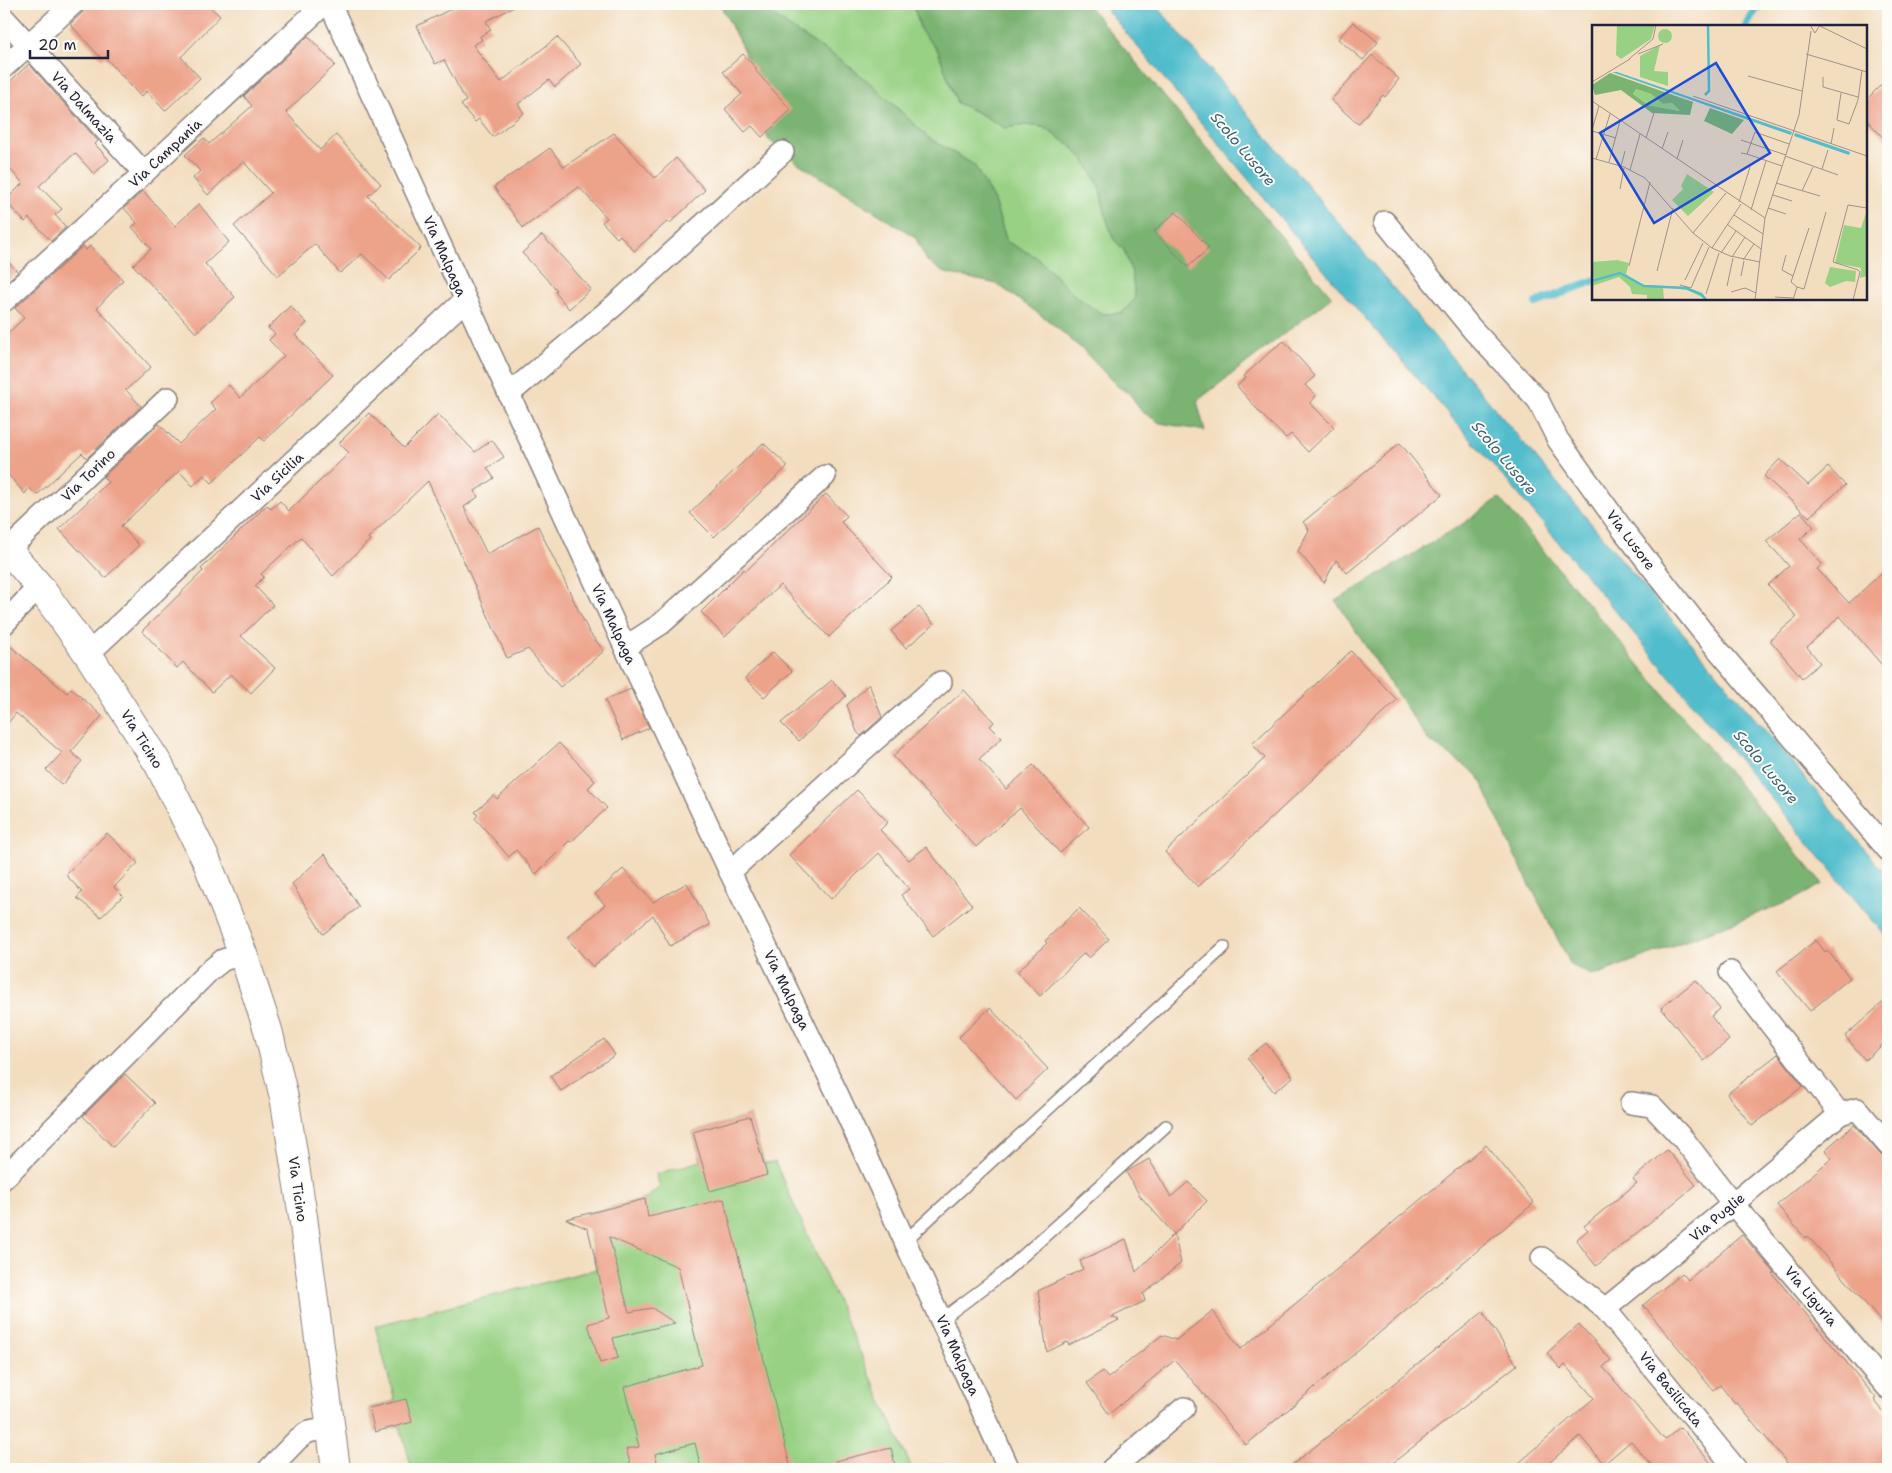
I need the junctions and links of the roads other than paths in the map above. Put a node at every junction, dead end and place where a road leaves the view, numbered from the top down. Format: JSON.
{"nodes":[{"id":1,"x":73,"y":4,"type":"edge"},
{"id":2,"x":324,"y":4,"type":"edge"},
{"id":3,"x":330,"y":4,"type":"edge"},
{"id":4,"x":4,"y":18,"type":"edge"},
{"id":5,"x":28,"y":45,"type":"junction"},
{"id":6,"x":4,"y":67,"type":"edge"},
{"id":7,"x":783,"y":152,"type":"dead end"},
{"id":8,"x":144,"y":173,"type":"junction"},
{"id":9,"x":1385,"y":222,"type":"dead end"},
{"id":10,"x":465,"y":300,"type":"junction"},
{"id":11,"x":4,"y":301,"type":"edge"},
{"id":12,"x":508,"y":394,"type":"junction"},
{"id":13,"x":168,"y":398,"type":"dead end"},
{"id":14,"x":826,"y":476,"type":"dead end"},
{"id":15,"x":6,"y":548,"type":"edge"},
{"id":16,"x":39,"y":586,"type":"junction"},
{"id":17,"x":4,"y":624,"type":"edge"},
{"id":18,"x":624,"y":647,"type":"junction"},
{"id":19,"x":88,"y":654,"type":"junction"},
{"id":20,"x":941,"y":682,"type":"dead end"},
{"id":21,"x":1888,"y":850,"type":"edge"},
{"id":22,"x":730,"y":872,"type":"junction"},
{"id":23,"x":1224,"y":947,"type":"dead end"},
{"id":24,"x":244,"y":954,"type":"junction"},
{"id":25,"x":1730,"y":972,"type":"dead end"},
{"id":26,"x":1631,"y":1103,"type":"dead end"},
{"id":27,"x":1840,"y":1114,"type":"junction"},
{"id":28,"x":1166,"y":1126,"type":"dead end"},
{"id":29,"x":1888,"y":1145,"type":"edge"},
{"id":30,"x":4,"y":1178,"type":"edge"},
{"id":31,"x":1733,"y":1204,"type":"junction"},
{"id":32,"x":905,"y":1241,"type":"junction"},
{"id":33,"x":1542,"y":1258,"type":"dead end"},
{"id":34,"x":1606,"y":1309,"type":"junction"},
{"id":35,"x":942,"y":1319,"type":"junction"},
{"id":36,"x":1888,"y":1388,"type":"edge"},
{"id":37,"x":1184,"y":1408,"type":"dead end"},
{"id":38,"x":331,"y":1428,"type":"junction"},
{"id":39,"x":269,"y":1469,"type":"edge"},
{"id":40,"x":336,"y":1469,"type":"edge"},
{"id":41,"x":1009,"y":1469,"type":"edge"},
{"id":42,"x":1112,"y":1469,"type":"edge"},
{"id":43,"x":1736,"y":1469,"type":"edge"}],
"edges":[{"from":1,"to":5,"type":"street"},
{"from":2,"to":8,"type":"street","name":"Via Campania"},
{"from":3,"to":10,"type":"street","name":"Via Malpaga"},
{"from":4,"to":5,"type":"street","name":"Via Dalmazia"},
{"from":5,"to":6,"type":"street"},
{"from":5,"to":8,"type":"street","name":"Via Dalmazia"},
{"from":7,"to":12,"type":"street"},
{"from":8,"to":11,"type":"street","name":"Via Campania"},
{"from":9,"to":21,"type":"street","name":"Via Lusore"},
{"from":10,"to":12,"type":"street","name":"Via Malpaga"},
{"from":10,"to":19,"type":"street","name":"Via Sicilia"},
{"from":12,"to":18,"type":"street","name":"Via Malpaga"},
{"from":13,"to":15,"type":"street","name":"Via Torino"},
{"from":14,"to":18,"type":"street"},
{"from":15,"to":16,"type":"street","name":"Via Ticino"},
{"from":16,"to":17,"type":"street"},
{"from":16,"to":19,"type":"street","name":"Via Ticino"},
{"from":18,"to":22,"type":"street","name":"Via Malpaga"},
{"from":19,"to":24,"type":"street","name":"Via Ticino"},
{"from":20,"to":22,"type":"street"},
{"from":22,"to":32,"type":"street","name":"Via Malpaga"},
{"from":23,"to":32,"type":"lane"},
{"from":24,"to":30,"type":"street"},
{"from":24,"to":38,"type":"street","name":"Via Ticino"},
{"from":25,"to":27,"type":"street"},
{"from":26,"to":31,"type":"street","name":"Via Liguria"},
{"from":27,"to":29,"type":"street"},
{"from":27,"to":31,"type":"street","name":"Via Puglie"},
{"from":28,"to":35,"type":"lane"},
{"from":31,"to":34,"type":"street","name":"Via Puglie"},
{"from":31,"to":36,"type":"street","name":"Via Liguria"},
{"from":32,"to":35,"type":"street","name":"Via Malpaga"},
{"from":33,"to":34,"type":"street"},
{"from":34,"to":43,"type":"street","name":"Via Basilicata"},
{"from":35,"to":41,"type":"street","name":"Via Malpaga"},
{"from":37,"to":42,"type":"street"},
{"from":38,"to":39,"type":"street"},
{"from":38,"to":40,"type":"street","name":"Via Ticino"}]}
